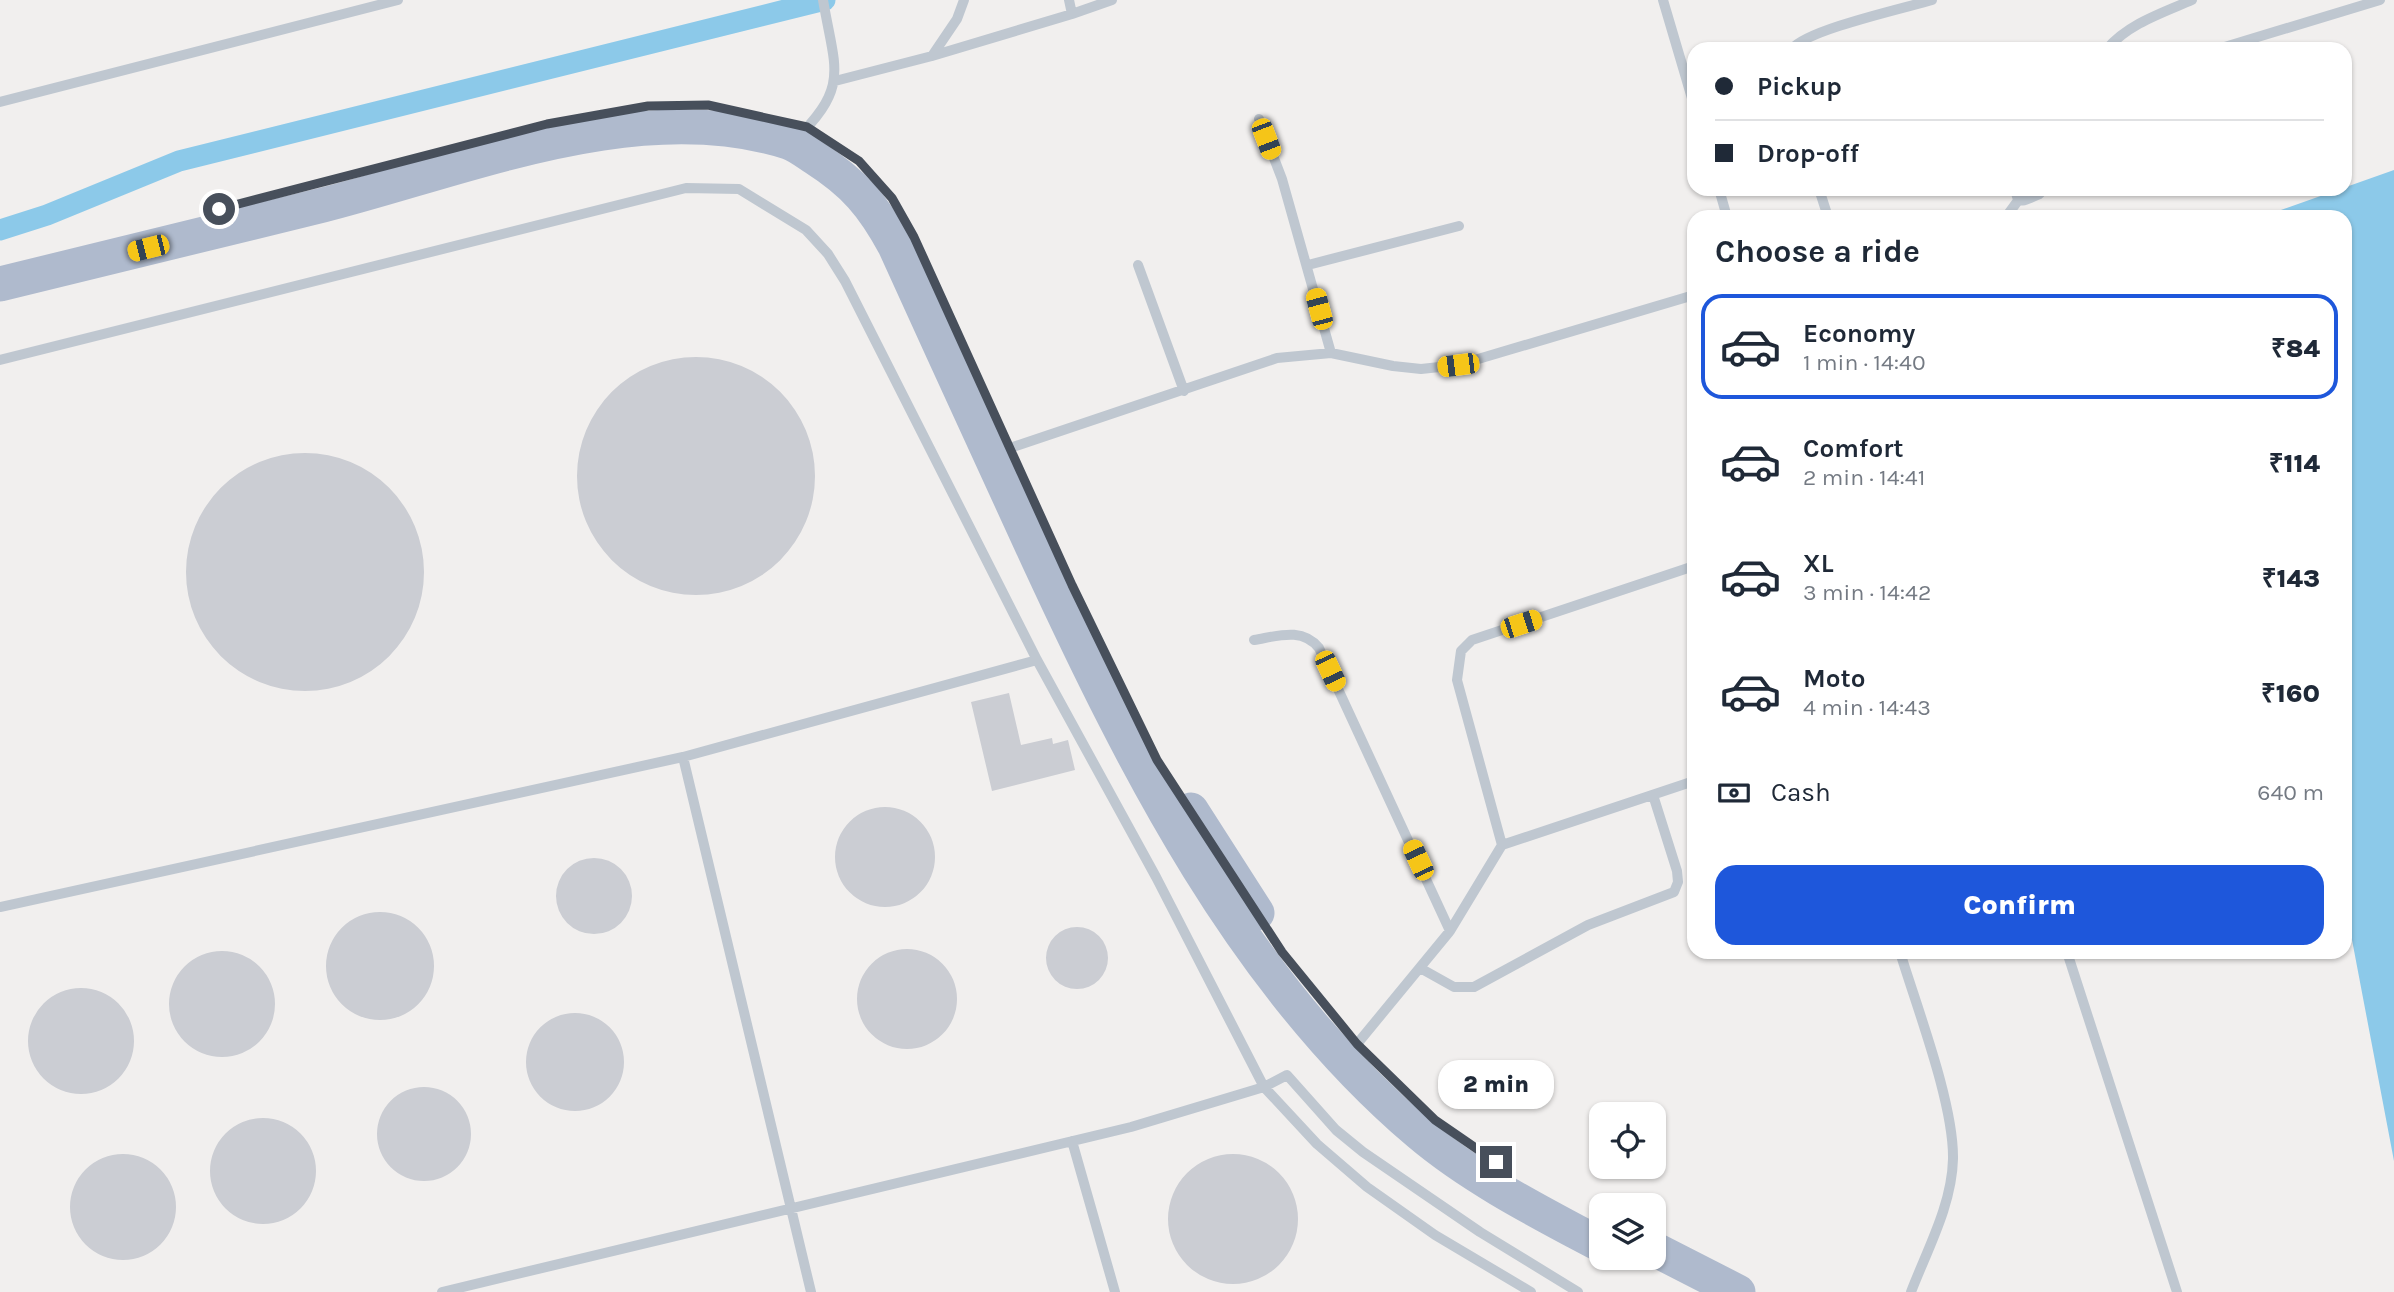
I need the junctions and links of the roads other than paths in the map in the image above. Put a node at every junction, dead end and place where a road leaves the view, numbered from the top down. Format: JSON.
{"nodes":[{"id":1,"x":398,"y":0,"type":"edge"},
{"id":2,"x":823,"y":0,"type":"edge"},
{"id":3,"x":964,"y":0,"type":"edge"},
{"id":4,"x":1069,"y":0,"type":"edge"},
{"id":5,"x":1112,"y":0,"type":"edge"},
{"id":6,"x":1663,"y":0,"type":"edge"},
{"id":7,"x":1932,"y":0,"type":"edge"},
{"id":8,"x":2192,"y":0,"type":"edge"},
{"id":9,"x":2380,"y":0,"type":"edge"},
{"id":10,"x":1072,"y":14,"type":"junction"},
{"id":11,"x":1799,"y":42,"type":"edge"},
{"id":12,"x":2112,"y":42,"type":"edge"},
{"id":13,"x":2241,"y":42,"type":"edge"},
{"id":14,"x":932,"y":56,"type":"junction"},
{"id":15,"x":835,"y":81,"type":"junction"},
{"id":16,"x":1687,"y":81,"type":"edge"},
{"id":17,"x":0,"y":102,"type":"edge"},
{"id":18,"x":1259,"y":119,"type":"dead end"},
{"id":19,"x":799,"y":135,"type":"junction"},
{"id":20,"x":2024,"y":196,"type":"edge"},
{"id":21,"x":2012,"y":210,"type":"edge"},
{"id":22,"x":1459,"y":226,"type":"dead end"},
{"id":23,"x":45,"y":263,"type":"junction"},
{"id":24,"x":0,"y":264,"type":"edge"},
{"id":25,"x":1138,"y":265,"type":"dead end"},
{"id":26,"x":1308,"y":265,"type":"junction"},
{"id":27,"x":0,"y":284,"type":"edge"},
{"id":28,"x":1687,"y":297,"type":"edge"},
{"id":29,"x":1331,"y":353,"type":"junction"},
{"id":30,"x":0,"y":360,"type":"edge"},
{"id":31,"x":1184,"y":391,"type":"junction"},
{"id":32,"x":1010,"y":448,"type":"junction"},
{"id":33,"x":1687,"y":568,"type":"edge"},
{"id":34,"x":1254,"y":640,"type":"dead end"},
{"id":35,"x":1037,"y":660,"type":"junction"},
{"id":36,"x":683,"y":757,"type":"junction"},
{"id":37,"x":1687,"y":783,"type":"edge"},
{"id":38,"x":1653,"y":795,"type":"junction"},
{"id":39,"x":1502,"y":845,"type":"junction"},
{"id":40,"x":0,"y":907,"type":"edge"},
{"id":41,"x":1450,"y":931,"type":"junction"},
{"id":42,"x":1902,"y":959,"type":"edge"},
{"id":43,"x":2069,"y":959,"type":"edge"},
{"id":44,"x":1420,"y":968,"type":"junction"},
{"id":45,"x":1357,"y":1044,"type":"junction"},
{"id":46,"x":1264,"y":1087,"type":"junction"},
{"id":47,"x":1072,"y":1141,"type":"junction"},
{"id":48,"x":791,"y":1209,"type":"junction"},
{"id":49,"x":1589,"y":1215,"type":"edge"},
{"id":50,"x":1589,"y":1238,"type":"edge"},
{"id":51,"x":1666,"y":1255,"type":"edge"},
{"id":52,"x":1650,"y":1270,"type":"edge"},
{"id":53,"x":442,"y":1292,"type":"edge"},
{"id":54,"x":811,"y":1292,"type":"edge"},
{"id":55,"x":1115,"y":1292,"type":"edge"},
{"id":56,"x":1531,"y":1292,"type":"edge"},
{"id":57,"x":1578,"y":1292,"type":"edge"},
{"id":58,"x":1692,"y":1292,"type":"edge"},
{"id":59,"x":1738,"y":1292,"type":"edge"},
{"id":60,"x":1911,"y":1292,"type":"edge"},
{"id":61,"x":2177,"y":1292,"type":"edge"}],
"edges":[{"from":1,"to":17,"type":"lane"},
{"from":2,"to":15,"type":"lane"},
{"from":3,"to":14,"type":"lane"},
{"from":4,"to":10,"type":"lane"},
{"from":5,"to":10,"type":"lane"},
{"from":6,"to":16,"type":"lane"},
{"from":7,"to":11,"type":"lane"},
{"from":8,"to":12,"type":"lane"},
{"from":9,"to":13,"type":"lane"},
{"from":10,"to":14,"type":"lane"},
{"from":14,"to":15,"type":"lane"},
{"from":15,"to":19,"type":"lane"},
{"from":18,"to":26,"type":"lane"},
{"from":19,"to":23,"type":"main road"},
{"from":19,"to":32,"type":"main road"},
{"from":19,"to":50,"type":"main road"},
{"from":20,"to":21,"type":"lane"},
{"from":22,"to":26,"type":"lane"},
{"from":23,"to":24,"type":"main road"},
{"from":23,"to":27,"type":"main road"},
{"from":25,"to":31,"type":"lane"},
{"from":26,"to":29,"type":"lane"},
{"from":28,"to":29,"type":"lane"},
{"from":29,"to":31,"type":"lane"},
{"from":30,"to":35,"type":"lane"},
{"from":31,"to":32,"type":"lane"},
{"from":32,"to":45,"type":"main road"},
{"from":33,"to":39,"type":"lane"},
{"from":34,"to":41,"type":"lane"},
{"from":35,"to":36,"type":"lane"},
{"from":35,"to":46,"type":"lane"},
{"from":36,"to":40,"type":"lane"},
{"from":36,"to":48,"type":"lane"},
{"from":37,"to":38,"type":"lane"},
{"from":38,"to":39,"type":"lane"},
{"from":38,"to":44,"type":"lane"},
{"from":39,"to":41,"type":"lane"},
{"from":41,"to":44,"type":"lane"},
{"from":42,"to":60,"type":"lane"},
{"from":43,"to":61,"type":"lane"},
{"from":44,"to":45,"type":"lane"},
{"from":45,"to":49,"type":"main road"},
{"from":46,"to":47,"type":"lane"},
{"from":46,"to":56,"type":"lane"},
{"from":46,"to":57,"type":"lane"},
{"from":47,"to":48,"type":"lane"},
{"from":47,"to":55,"type":"lane"},
{"from":48,"to":53,"type":"lane"},
{"from":48,"to":54,"type":"lane"},
{"from":51,"to":59,"type":"main road"},
{"from":52,"to":58,"type":"main road"}]}
